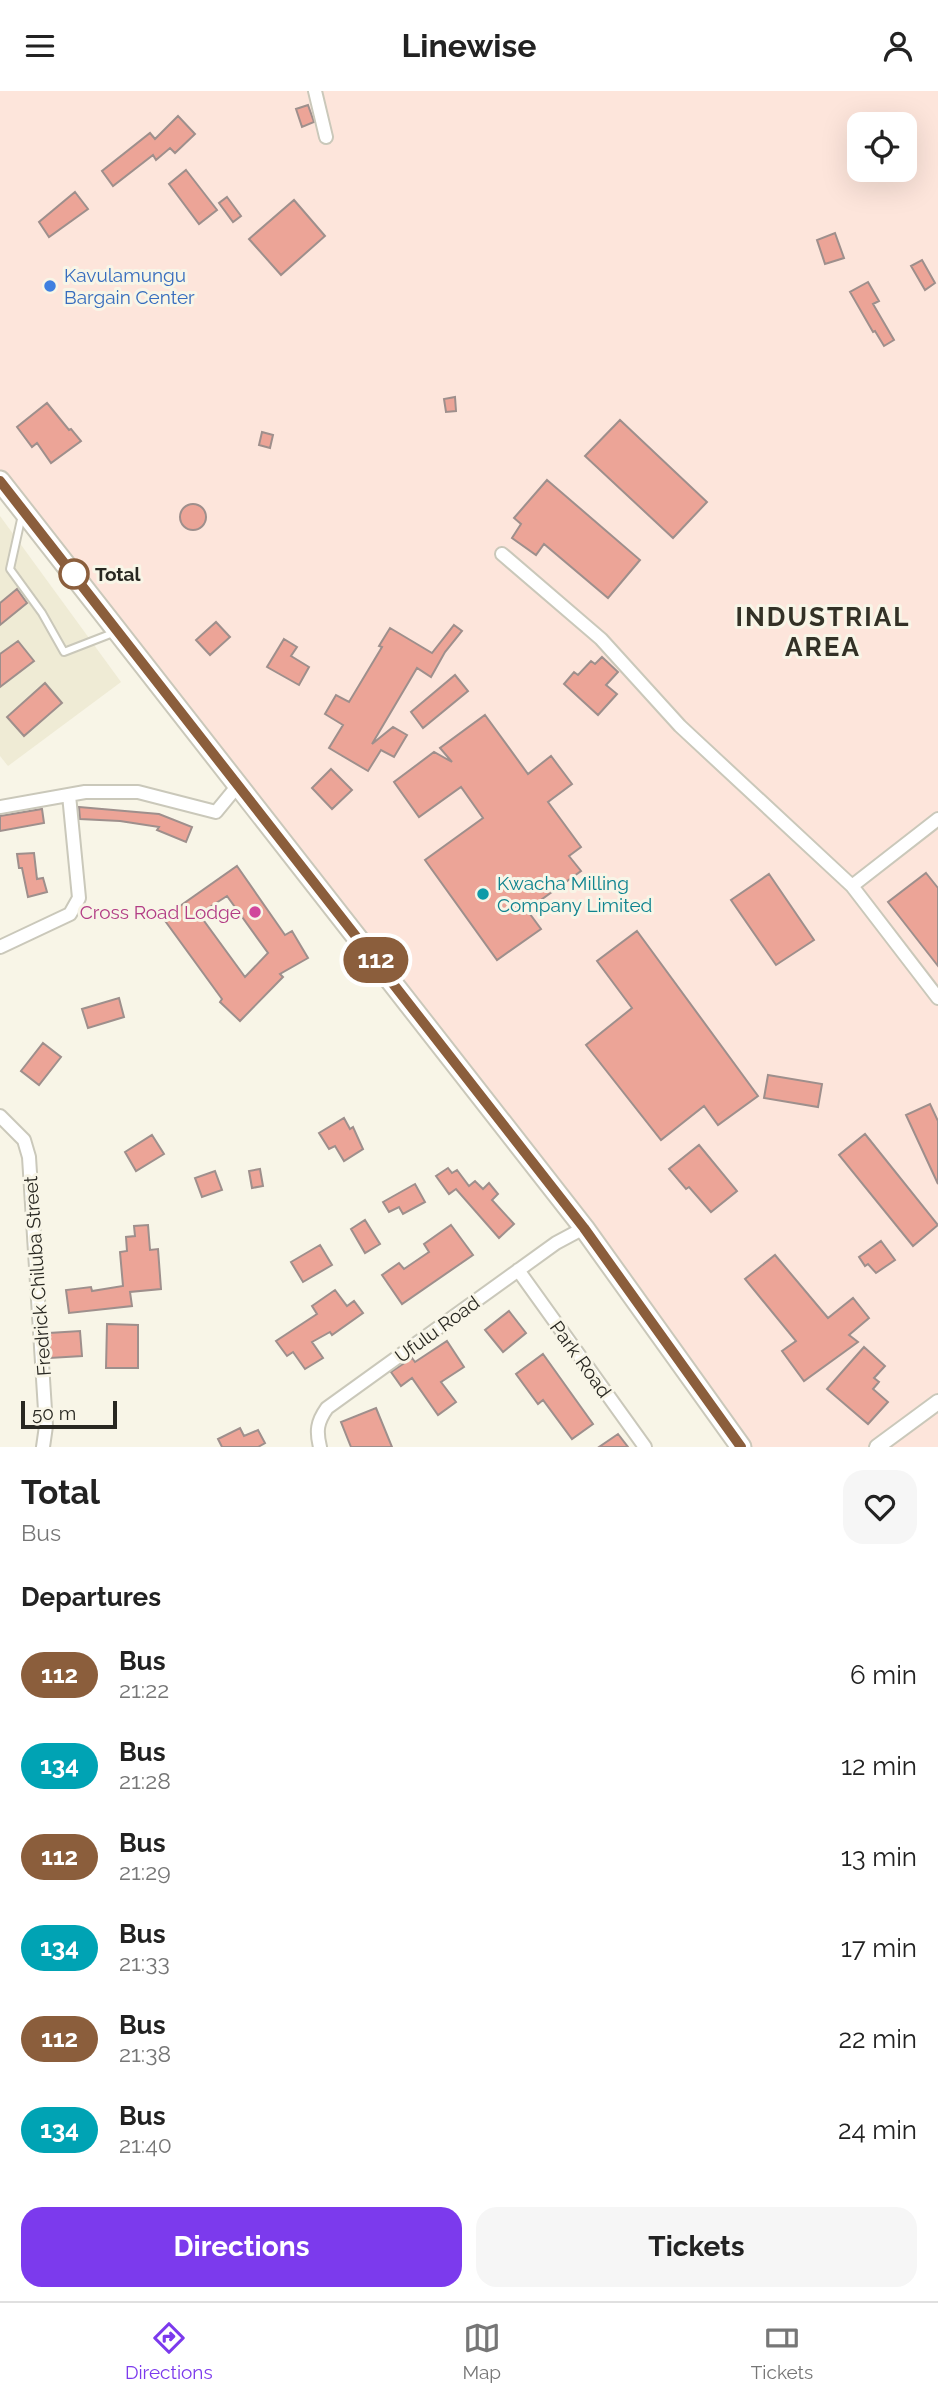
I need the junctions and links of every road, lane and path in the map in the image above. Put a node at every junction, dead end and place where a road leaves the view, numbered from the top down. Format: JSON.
{"nodes":[{"id":1,"x":315,"y":91,"type":"edge"},
{"id":2,"x":326,"y":137,"type":"dead end"},
{"id":3,"x":0,"y":481,"type":"edge"},
{"id":4,"x":23,"y":510,"type":"junction"},
{"id":5,"x":502,"y":554,"type":"dead end"},
{"id":6,"x":118,"y":631,"type":"junction"},
{"id":7,"x":239,"y":784,"type":"junction"},
{"id":8,"x":69,"y":795,"type":"junction"},
{"id":9,"x":0,"y":807,"type":"edge"},
{"id":10,"x":938,"y":819,"type":"edge"},
{"id":11,"x":852,"y":886,"type":"junction"},
{"id":12,"x":0,"y":947,"type":"edge"},
{"id":13,"x":938,"y":998,"type":"edge"},
{"id":14,"x":0,"y":1116,"type":"edge"},
{"id":15,"x":584,"y":1228,"type":"junction"},
{"id":16,"x":518,"y":1271,"type":"junction"},
{"id":17,"x":938,"y":1402,"type":"edge"},
{"id":18,"x":43,"y":1447,"type":"edge"},
{"id":19,"x":320,"y":1447,"type":"edge"},
{"id":20,"x":645,"y":1447,"type":"edge"},
{"id":21,"x":741,"y":1447,"type":"edge"},
{"id":22,"x":877,"y":1447,"type":"edge"}],
"edges":[{"from":1,"to":2,"type":"street"},
{"from":3,"to":4,"type":"highway"},
{"from":4,"to":6,"type":"highway"},
{"from":4,"to":6,"type":"lane"},
{"from":5,"to":11,"type":"street"},
{"from":6,"to":7,"type":"highway"},
{"from":7,"to":8,"type":"street"},
{"from":7,"to":15,"type":"highway"},
{"from":8,"to":9,"type":"street"},
{"from":8,"to":12,"type":"street"},
{"from":10,"to":11,"type":"street"},
{"from":11,"to":13,"type":"street"},
{"from":14,"to":18,"type":"street","name":"Fredrick Chiluba Street"},
{"from":15,"to":16,"type":"street","name":"Ufulu Road"},
{"from":15,"to":21,"type":"highway"},
{"from":16,"to":19,"type":"street","name":"Ufulu Road"},
{"from":16,"to":20,"type":"street","name":"Park Road"},
{"from":17,"to":22,"type":"street"}]}
